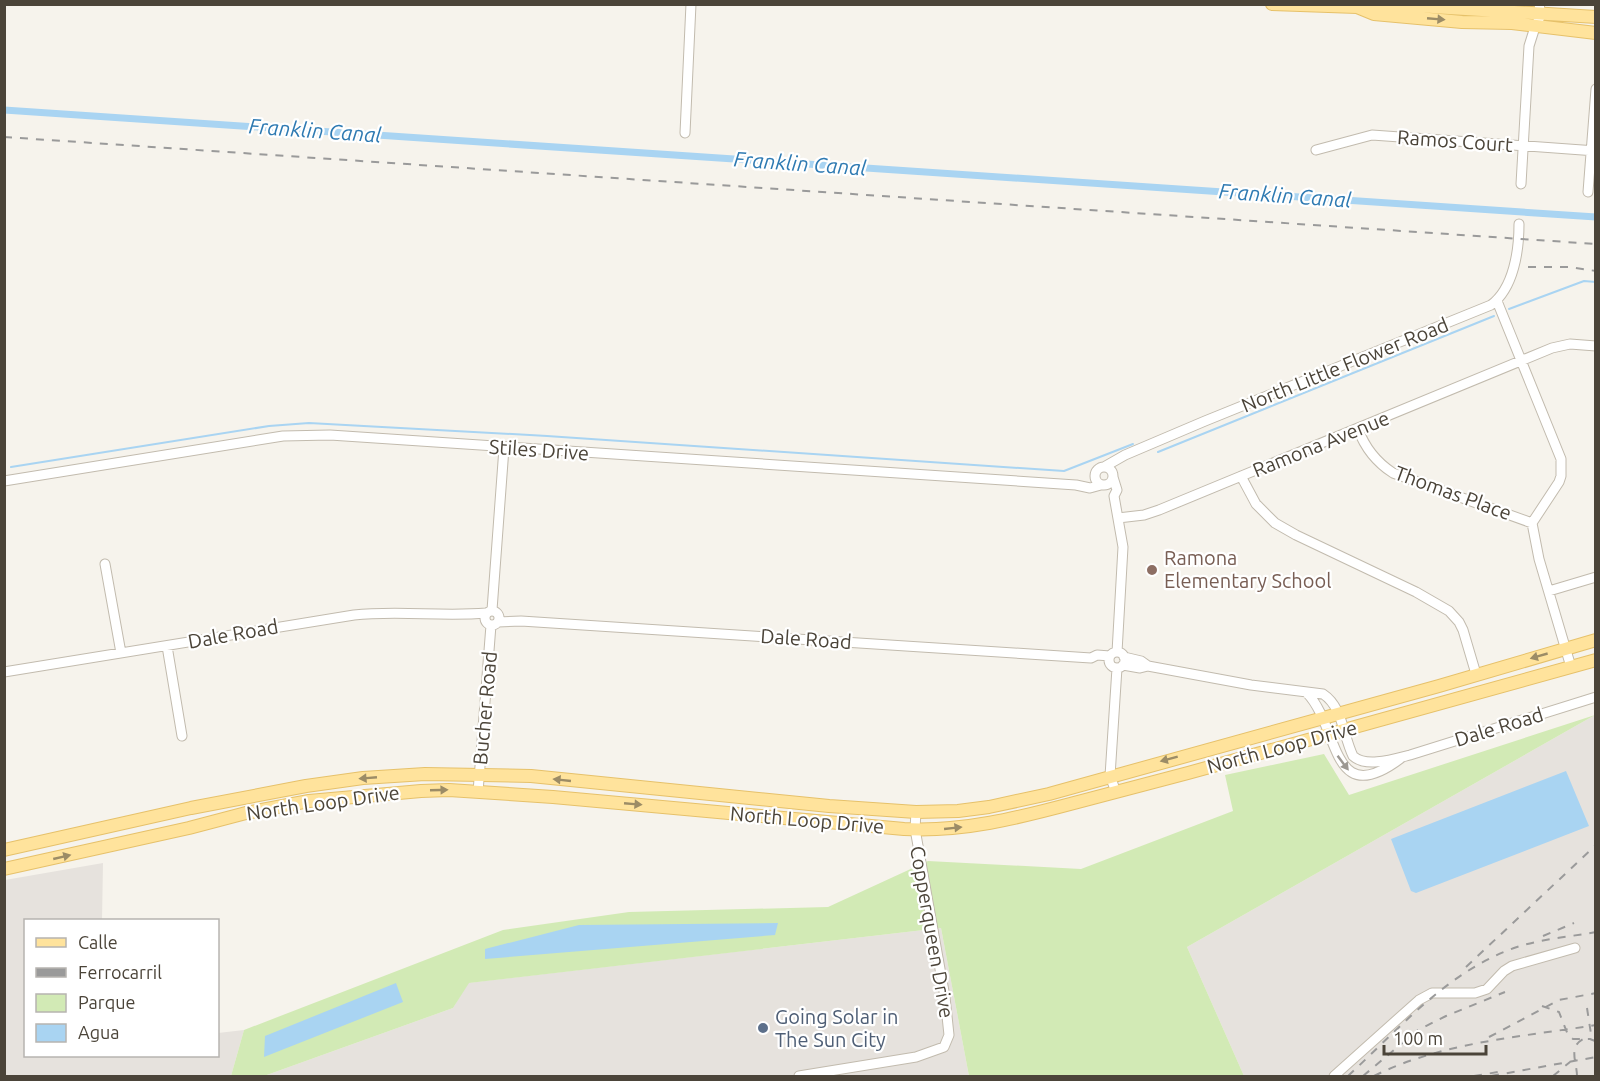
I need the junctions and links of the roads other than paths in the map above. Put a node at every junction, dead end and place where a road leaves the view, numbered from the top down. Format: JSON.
{"nodes":[{"id":1,"x":691,"y":4,"type":"edge"},
{"id":2,"x":1272,"y":4,"type":"edge"},
{"id":3,"x":1384,"y":4,"type":"edge"},
{"id":4,"x":1395,"y":5,"type":"edge"},
{"id":5,"x":1358,"y":8,"type":"junction"},
{"id":6,"x":1538,"y":15,"type":"edge"},
{"id":7,"x":1596,"y":17,"type":"edge"},
{"id":8,"x":1596,"y":33,"type":"edge"},
{"id":9,"x":1596,"y":89,"type":"edge"},
{"id":10,"x":685,"y":133,"type":"dead end"},
{"id":11,"x":1523,"y":145,"type":"junction"},
{"id":12,"x":1316,"y":150,"type":"dead end"},
{"id":13,"x":1593,"y":151,"type":"edge"},
{"id":14,"x":1521,"y":184,"type":"dead end"},
{"id":15,"x":1588,"y":192,"type":"dead end"},
{"id":16,"x":1519,"y":224,"type":"dead end"},
{"id":17,"x":1497,"y":301,"type":"junction"},
{"id":18,"x":1596,"y":346,"type":"edge"},
{"id":19,"x":1522,"y":361,"type":"junction"},
{"id":20,"x":1358,"y":429,"type":"junction"},
{"id":21,"x":504,"y":448,"type":"junction"},
{"id":22,"x":1119,"y":460,"type":"junction"},
{"id":23,"x":1100,"y":469,"type":"junction"},
{"id":24,"x":1241,"y":476,"type":"junction"},
{"id":25,"x":1113,"y":477,"type":"junction"},
{"id":26,"x":4,"y":481,"type":"edge"},
{"id":27,"x":1076,"y":484,"type":"junction"},
{"id":28,"x":1103,"y":485,"type":"junction"},
{"id":29,"x":1114,"y":496,"type":"junction"},
{"id":30,"x":1118,"y":518,"type":"junction"},
{"id":31,"x":1532,"y":523,"type":"junction"},
{"id":32,"x":105,"y":564,"type":"dead end"},
{"id":33,"x":1596,"y":577,"type":"edge"},
{"id":34,"x":1549,"y":591,"type":"junction"},
{"id":35,"x":492,"y":617,"type":"junction"},
{"id":36,"x":1596,"y":640,"type":"edge"},
{"id":37,"x":167,"y":646,"type":"junction"},
{"id":38,"x":1565,"y":649,"type":"junction"},
{"id":39,"x":121,"y":653,"type":"junction"},
{"id":40,"x":1117,"y":660,"type":"junction"},
{"id":41,"x":1596,"y":660,"type":"edge"},
{"id":42,"x":1570,"y":667,"type":"junction"},
{"id":43,"x":4,"y":672,"type":"edge"},
{"id":44,"x":1476,"y":674,"type":"junction"},
{"id":45,"x":1307,"y":693,"type":"junction"},
{"id":46,"x":1596,"y":698,"type":"edge"},
{"id":47,"x":1338,"y":713,"type":"junction"},
{"id":48,"x":1322,"y":717,"type":"junction"},
{"id":49,"x":1344,"y":730,"type":"junction"},
{"id":50,"x":1330,"y":734,"type":"junction"},
{"id":51,"x":182,"y":736,"type":"dead end"},
{"id":52,"x":1403,"y":757,"type":"junction"},
{"id":53,"x":479,"y":774,"type":"junction"},
{"id":54,"x":1110,"y":776,"type":"junction"},
{"id":55,"x":478,"y":792,"type":"junction"},
{"id":56,"x":1116,"y":792,"type":"junction"},
{"id":57,"x":698,"y":793,"type":"junction"},
{"id":58,"x":263,"y":795,"type":"junction"},
{"id":59,"x":266,"y":809,"type":"junction"},
{"id":60,"x":696,"y":810,"type":"junction"},
{"id":61,"x":916,"y":812,"type":"junction"},
{"id":62,"x":915,"y":829,"type":"junction"},
{"id":63,"x":4,"y":850,"type":"edge"},
{"id":64,"x":4,"y":869,"type":"edge"},
{"id":65,"x":1575,"y":948,"type":"dead end"},
{"id":66,"x":799,"y":1077,"type":"edge"},
{"id":67,"x":1334,"y":1077,"type":"edge"}],
"edges":[{"from":1,"to":10,"type":"street"},
{"from":2,"to":5,"type":"main road"},
{"from":3,"to":4,"type":"main road"},
{"from":3,"to":5,"type":"main road"},
{"from":4,"to":6,"type":"main road"},
{"from":5,"to":6,"type":"main road","one_way":true},
{"from":6,"to":7,"type":"main road"},
{"from":6,"to":8,"type":"main road"},
{"from":6,"to":11,"type":"street"},
{"from":9,"to":13,"type":"street"},
{"from":11,"to":12,"type":"street","name":"Ramos Court"},
{"from":11,"to":13,"type":"street","name":"Ramos Court"},
{"from":11,"to":14,"type":"street"},
{"from":13,"to":15,"type":"street"},
{"from":16,"to":17,"type":"street"},
{"from":17,"to":19,"type":"street"},
{"from":17,"to":22,"type":"street","name":"North Little Flower Road"},
{"from":18,"to":19,"type":"street","name":"Ramona Avenue"},
{"from":19,"to":20,"type":"street","name":"Ramona Avenue"},
{"from":19,"to":31,"type":"street"},
{"from":20,"to":24,"type":"street","name":"Ramona Avenue"},
{"from":20,"to":31,"type":"street","name":"Thomas Place"},
{"from":21,"to":26,"type":"street","name":"Stiles Drive"},
{"from":21,"to":27,"type":"street","name":"Stiles Drive"},
{"from":21,"to":35,"type":"street","name":"Bucher Road"},
{"from":22,"to":23,"type":"street","name":"North Little Flower Road"},
{"from":22,"to":25,"type":"street"},
{"from":23,"to":25,"type":"street"},
{"from":23,"to":27,"type":"street"},
{"from":23,"to":28,"type":"street"},
{"from":24,"to":30,"type":"street","name":"Ramona Avenue"},
{"from":24,"to":44,"type":"street"},
{"from":25,"to":28,"type":"street"},
{"from":25,"to":29,"type":"street"},
{"from":27,"to":28,"type":"street","name":"Stiles Drive"},
{"from":28,"to":29,"type":"street"},
{"from":29,"to":30,"type":"street"},
{"from":30,"to":40,"type":"street"},
{"from":31,"to":34,"type":"street"},
{"from":32,"to":39,"type":"street"},
{"from":33,"to":34,"type":"street"},
{"from":34,"to":38,"type":"street"},
{"from":35,"to":37,"type":"street","name":"Dale Road"},
{"from":35,"to":40,"type":"street","name":"Dale Road"},
{"from":35,"to":53,"type":"street","name":"Bucher Road"},
{"from":36,"to":38,"type":"main road","name":"North Loop Drive"},
{"from":37,"to":39,"type":"street","name":"Dale Road"},
{"from":37,"to":51,"type":"street"},
{"from":38,"to":42,"type":"street"},
{"from":38,"to":44,"type":"main road","name":"North Loop Drive","one_way":true},
{"from":39,"to":43,"type":"street","name":"Dale Road"},
{"from":40,"to":45,"type":"street","name":"Dale Road"},
{"from":40,"to":54,"type":"street"},
{"from":41,"to":42,"type":"main road","name":"North Loop Drive"},
{"from":42,"to":49,"type":"main road","name":"North Loop Drive"},
{"from":44,"to":47,"type":"main road","name":"North Loop Drive"},
{"from":45,"to":47,"type":"street","name":"Dale Road"},
{"from":45,"to":48,"type":"street","name":"Dale Road"},
{"from":46,"to":52,"type":"street","name":"Dale Road"},
{"from":47,"to":48,"type":"main road","name":"North Loop Drive"},
{"from":47,"to":49,"type":"street","name":"Dale Road"},
{"from":48,"to":50,"type":"street","name":"Dale Road"},
{"from":48,"to":54,"type":"main road","name":"North Loop Drive","one_way":true},
{"from":49,"to":50,"type":"main road","name":"North Loop Drive"},
{"from":49,"to":52,"type":"street","name":"Dale Road"},
{"from":50,"to":52,"type":"street","name":"Dale Road","one_way":true},
{"from":50,"to":56,"type":"main road","name":"North Loop Drive"},
{"from":53,"to":55,"type":"street","name":"Bucher Road"},
{"from":57,"to":53,"type":"main road","name":"North Loop Drive","one_way":true},
{"from":53,"to":58,"type":"main road","name":"North Loop Drive","one_way":true},
{"from":54,"to":56,"type":"street"},
{"from":54,"to":61,"type":"main road","name":"North Loop Drive"},
{"from":59,"to":55,"type":"main road","name":"North Loop Drive","one_way":true},
{"from":55,"to":60,"type":"main road","name":"North Loop Drive","one_way":true},
{"from":62,"to":56,"type":"main road","name":"North Loop Drive","one_way":true},
{"from":57,"to":60,"type":"main road"},
{"from":57,"to":61,"type":"main road","name":"North Loop Drive"},
{"from":58,"to":59,"type":"main road"},
{"from":58,"to":63,"type":"main road","name":"North Loop Drive"},
{"from":64,"to":59,"type":"main road","name":"North Loop Drive","one_way":true},
{"from":60,"to":62,"type":"main road","name":"North Loop Drive"},
{"from":61,"to":62,"type":"street","name":"Copperqueen Drive"},
{"from":62,"to":66,"type":"street","name":"Copperqueen Drive"},
{"from":65,"to":67,"type":"street"}]}
